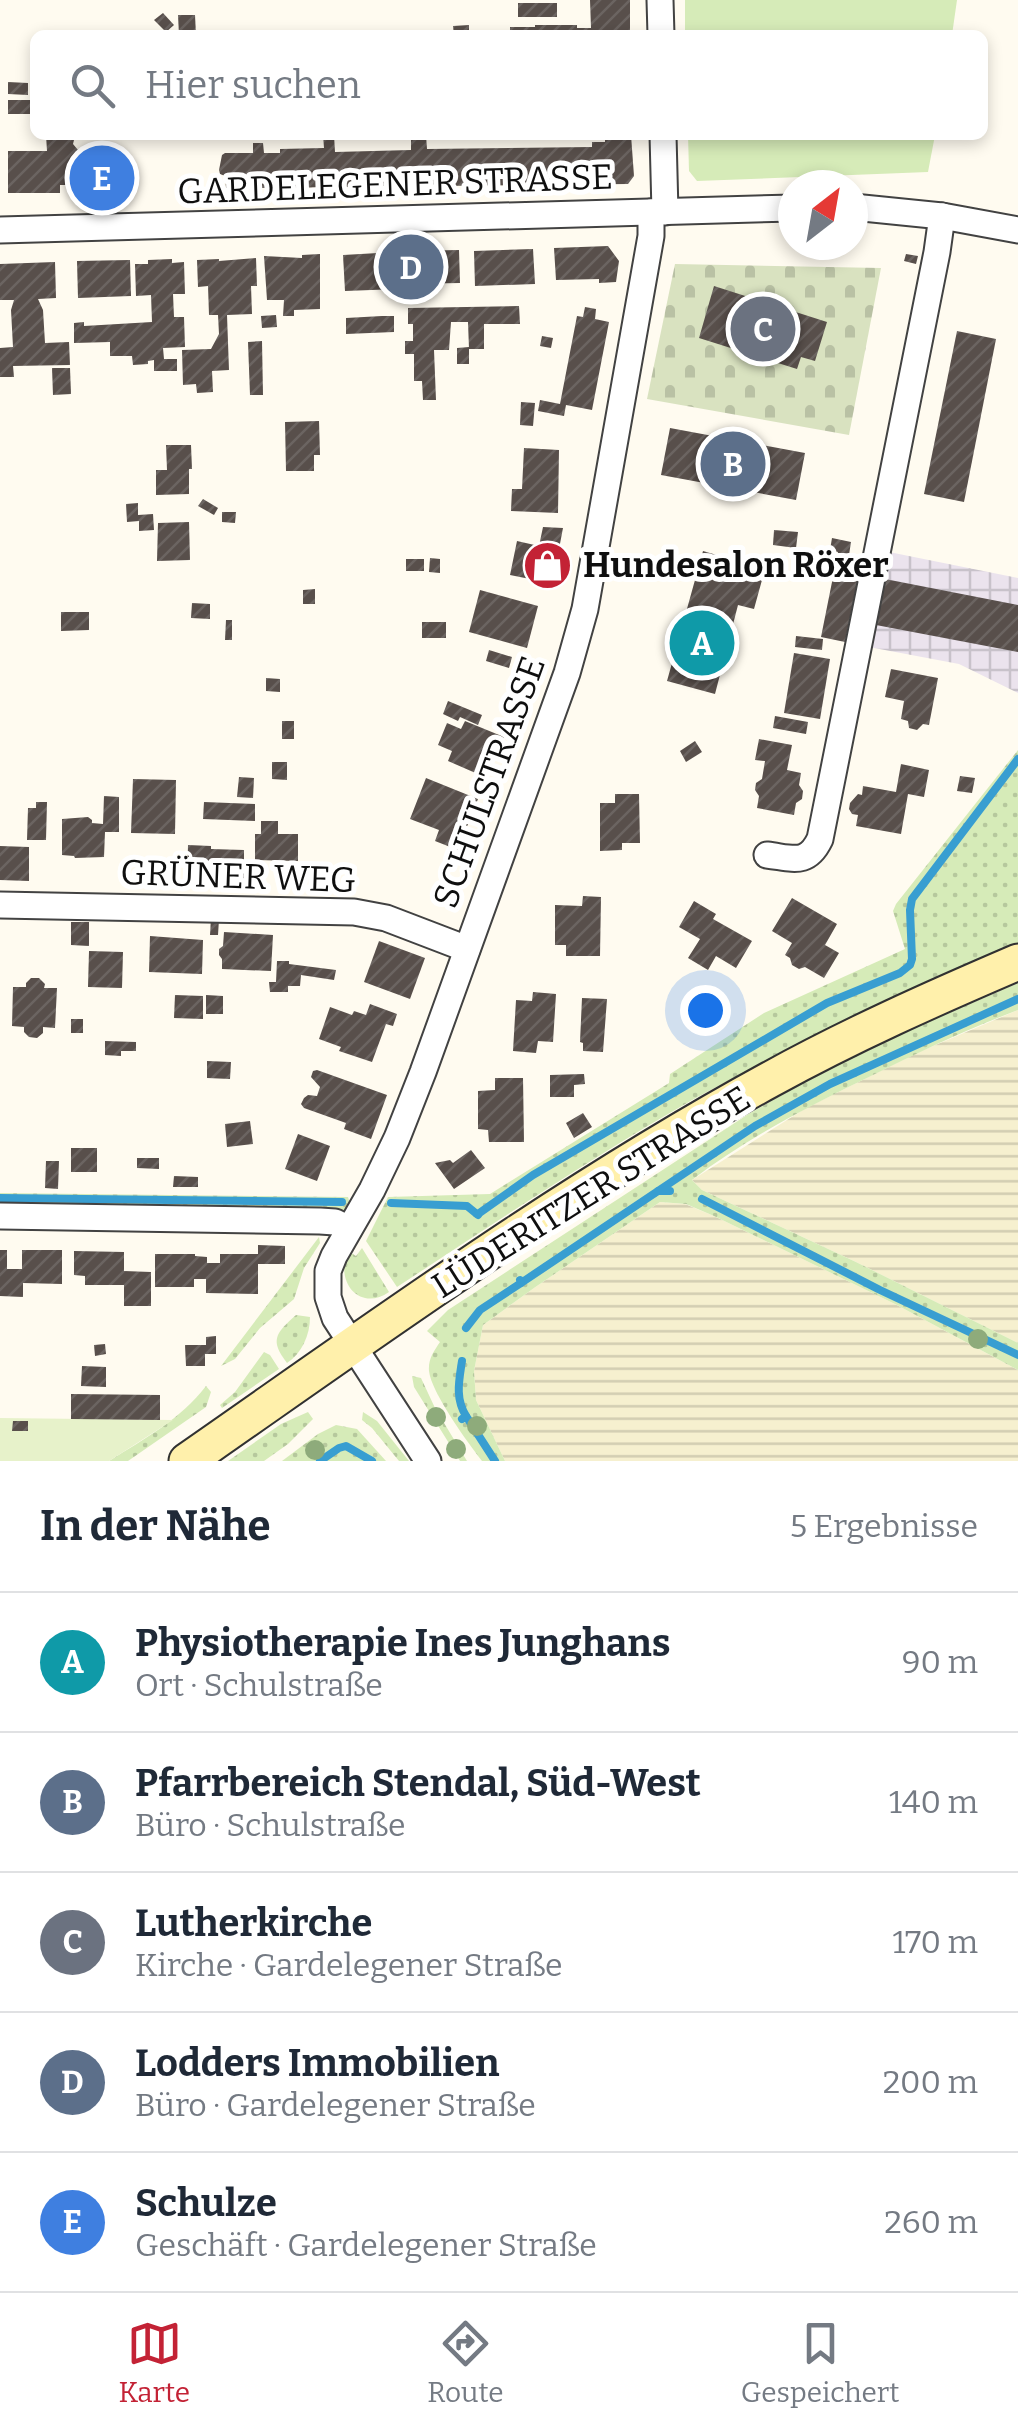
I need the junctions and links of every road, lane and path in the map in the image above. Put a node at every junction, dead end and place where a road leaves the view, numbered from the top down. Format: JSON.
{"nodes":[{"id":1,"x":660,"y":0,"type":"edge"},
{"id":2,"x":661,"y":30,"type":"edge"},
{"id":3,"x":663,"y":140,"type":"edge"},
{"id":4,"x":778,"y":208,"type":"edge"},
{"id":5,"x":868,"y":209,"type":"edge"},
{"id":6,"x":658,"y":212,"type":"junction"},
{"id":7,"x":942,"y":216,"type":"junction"},
{"id":8,"x":0,"y":230,"type":"edge"},
{"id":9,"x":1018,"y":230,"type":"edge"},
{"id":10,"x":767,"y":854,"type":"dead end"},
{"id":11,"x":0,"y":905,"type":"edge"},
{"id":12,"x":467,"y":949,"type":"junction"},
{"id":13,"x":1018,"y":962,"type":"edge"},
{"id":14,"x":0,"y":1216,"type":"edge"},
{"id":15,"x":349,"y":1230,"type":"junction"},
{"id":16,"x":352,"y":1347,"type":"junction"},
{"id":17,"x":187,"y":1461,"type":"edge"},
{"id":18,"x":428,"y":1461,"type":"edge"}],
"edges":[{"from":1,"to":2,"type":"street"},
{"from":3,"to":6,"type":"street","name":"SCHULSTRASSE"},
{"from":4,"to":6,"type":"street","name":"GARDELEGENER STRASSE"},
{"from":5,"to":7,"type":"street"},
{"from":6,"to":8,"type":"street","name":"GARDELEGENER STRASSE"},
{"from":6,"to":12,"type":"street","name":"SCHULSTRASSE"},
{"from":7,"to":9,"type":"street"},
{"from":7,"to":10,"type":"street"},
{"from":11,"to":12,"type":"street","name":"GRÜNER WEG"},
{"from":12,"to":15,"type":"street","name":"SCHULSTRASSE"},
{"from":13,"to":16,"type":"main road","name":"LÜDERITZER STRASSE"},
{"from":14,"to":15,"type":"street"},
{"from":15,"to":16,"type":"street","name":"SCHULSTRASSE"},
{"from":16,"to":17,"type":"main road","name":"LÜDERITZER STRASSE"},
{"from":16,"to":18,"type":"street","name":"SCHULSTRASSE"}]}
